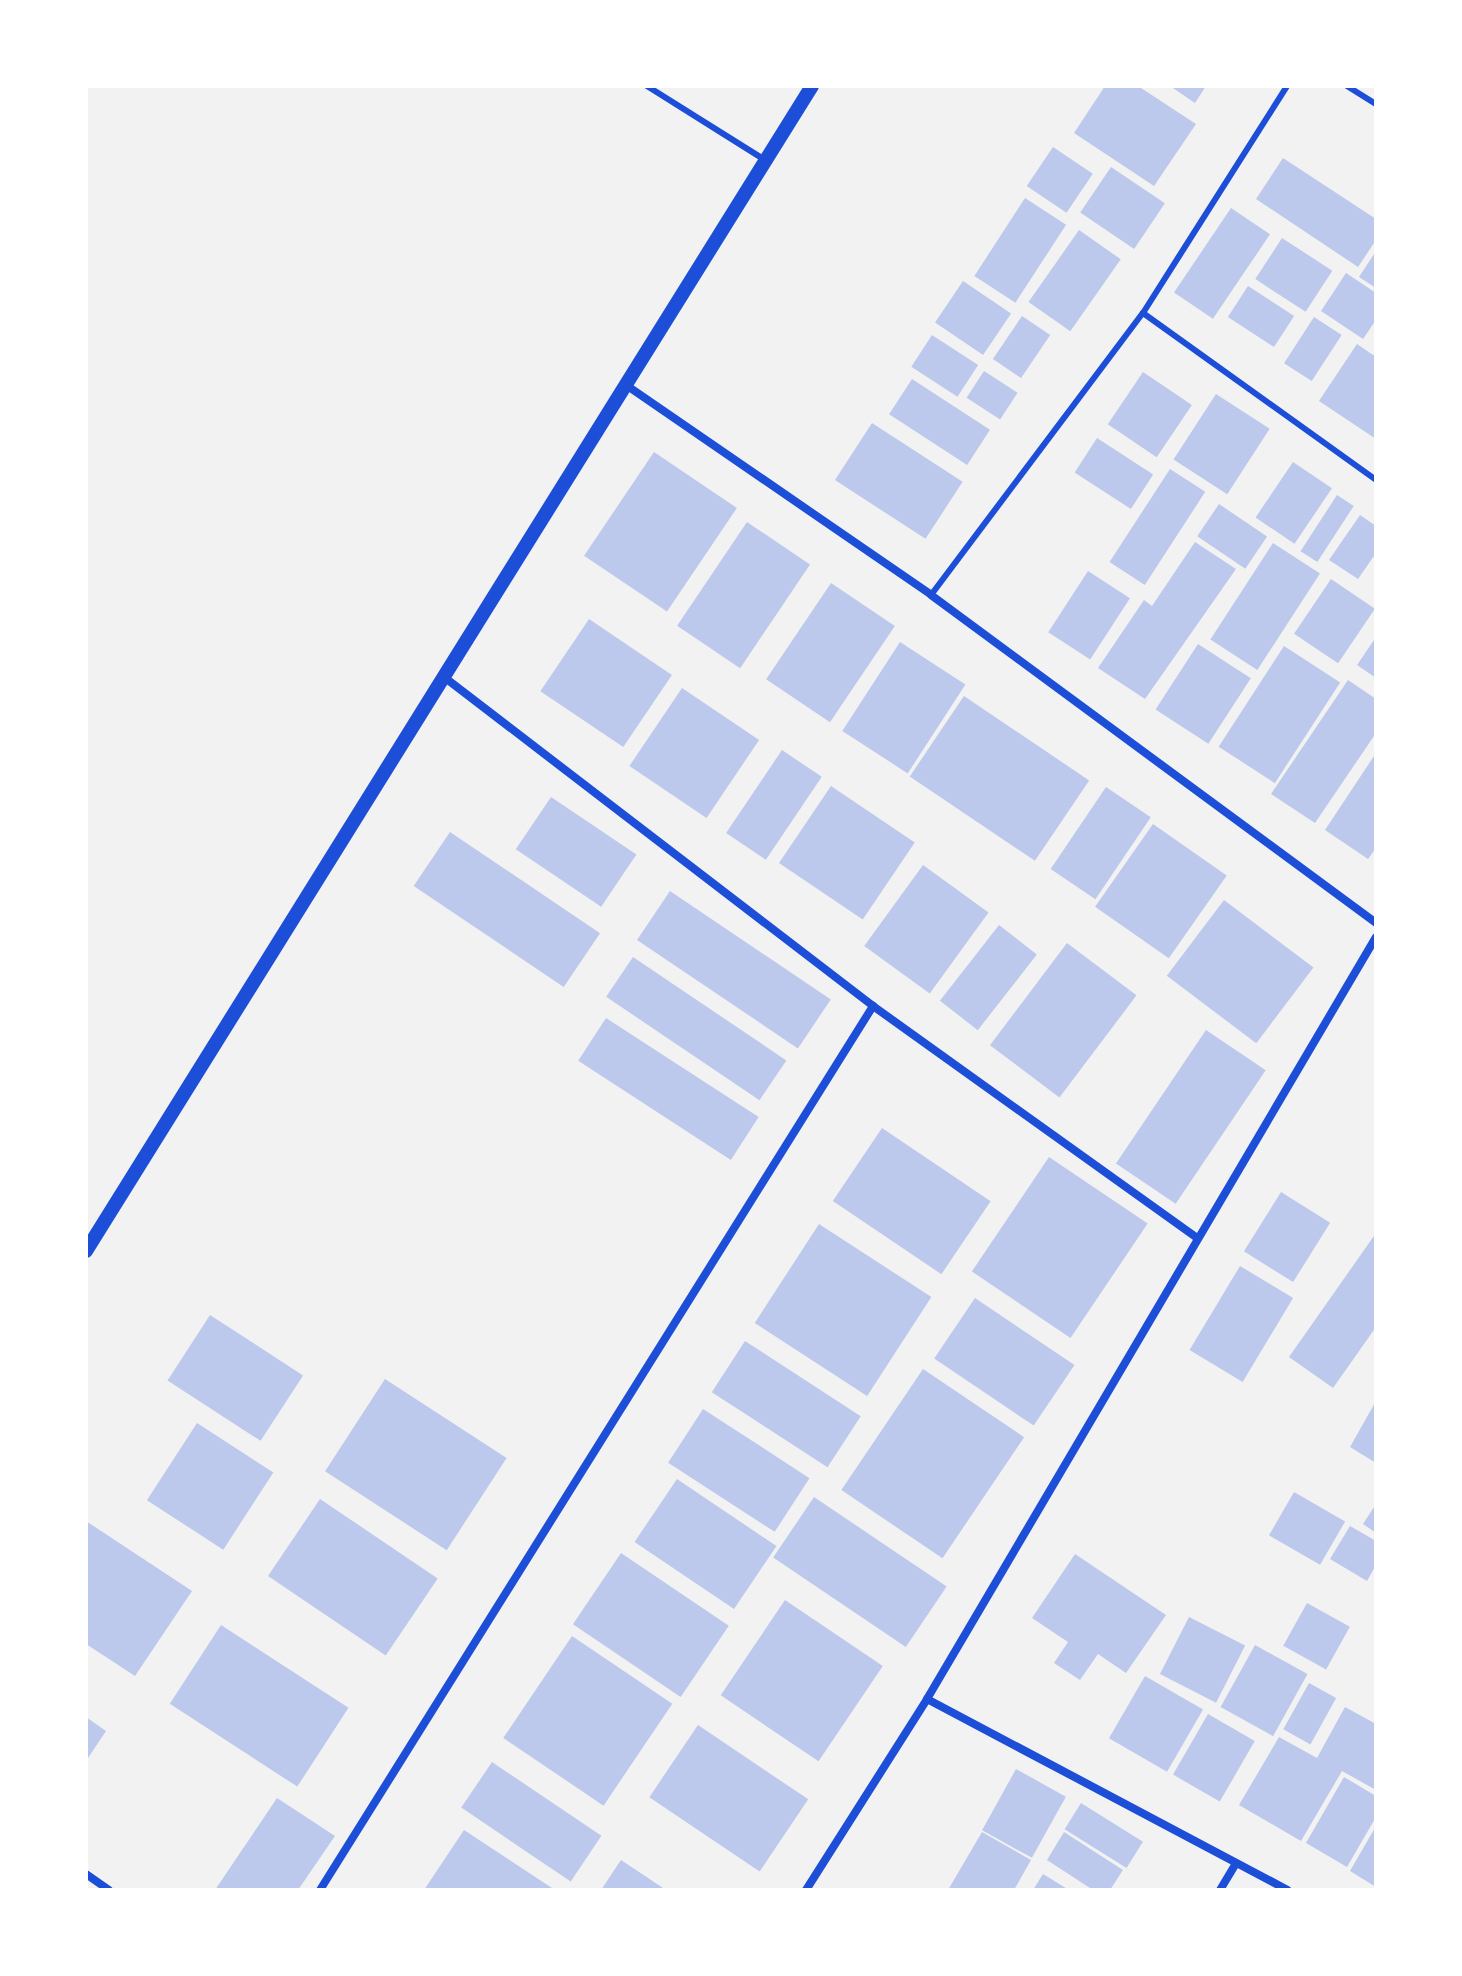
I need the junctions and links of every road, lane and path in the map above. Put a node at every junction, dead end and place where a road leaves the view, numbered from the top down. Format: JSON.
{"nodes":[{"id":1,"x":647,"y":86,"type":"edge"},
{"id":2,"x":812,"y":86,"type":"edge"},
{"id":3,"x":1287,"y":86,"type":"edge"},
{"id":4,"x":1347,"y":86,"type":"edge"},
{"id":5,"x":1376,"y":104,"type":"edge"},
{"id":6,"x":765,"y":160,"type":"junction"},
{"id":7,"x":1143,"y":313,"type":"junction"},
{"id":8,"x":626,"y":385,"type":"junction"},
{"id":9,"x":1376,"y":480,"type":"edge"},
{"id":10,"x":931,"y":595,"type":"junction"},
{"id":11,"x":444,"y":677,"type":"junction"},
{"id":12,"x":1376,"y":923,"type":"edge"},
{"id":13,"x":1376,"y":937,"type":"edge"},
{"id":14,"x":873,"y":1006,"type":"junction"},
{"id":15,"x":1196,"y":1237,"type":"junction"},
{"id":16,"x":86,"y":1251,"type":"edge"},
{"id":17,"x":927,"y":1699,"type":"junction"},
{"id":18,"x":1235,"y":1865,"type":"junction"},
{"id":19,"x":86,"y":1874,"type":"edge"},
{"id":20,"x":109,"y":1890,"type":"edge"},
{"id":21,"x":320,"y":1890,"type":"edge"},
{"id":22,"x":806,"y":1890,"type":"edge"},
{"id":23,"x":1220,"y":1890,"type":"edge"},
{"id":24,"x":1288,"y":1890,"type":"edge"}],
"edges":[{"from":1,"to":6,"type":"lane"},
{"from":2,"to":6,"type":"street"},
{"from":3,"to":7,"type":"lane"},
{"from":4,"to":5,"type":"lane"},
{"from":6,"to":8,"type":"street"},
{"from":7,"to":9,"type":"lane"},
{"from":7,"to":10,"type":"lane"},
{"from":8,"to":10,"type":"street"},
{"from":8,"to":11,"type":"street"},
{"from":10,"to":12,"type":"street"},
{"from":11,"to":14,"type":"street"},
{"from":11,"to":16,"type":"street"},
{"from":13,"to":15,"type":"street"},
{"from":14,"to":15,"type":"street"},
{"from":14,"to":21,"type":"street"},
{"from":15,"to":17,"type":"street"},
{"from":17,"to":18,"type":"street"},
{"from":17,"to":22,"type":"street"},
{"from":18,"to":23,"type":"street"},
{"from":18,"to":24,"type":"street"},
{"from":19,"to":20,"type":"street"}]}
